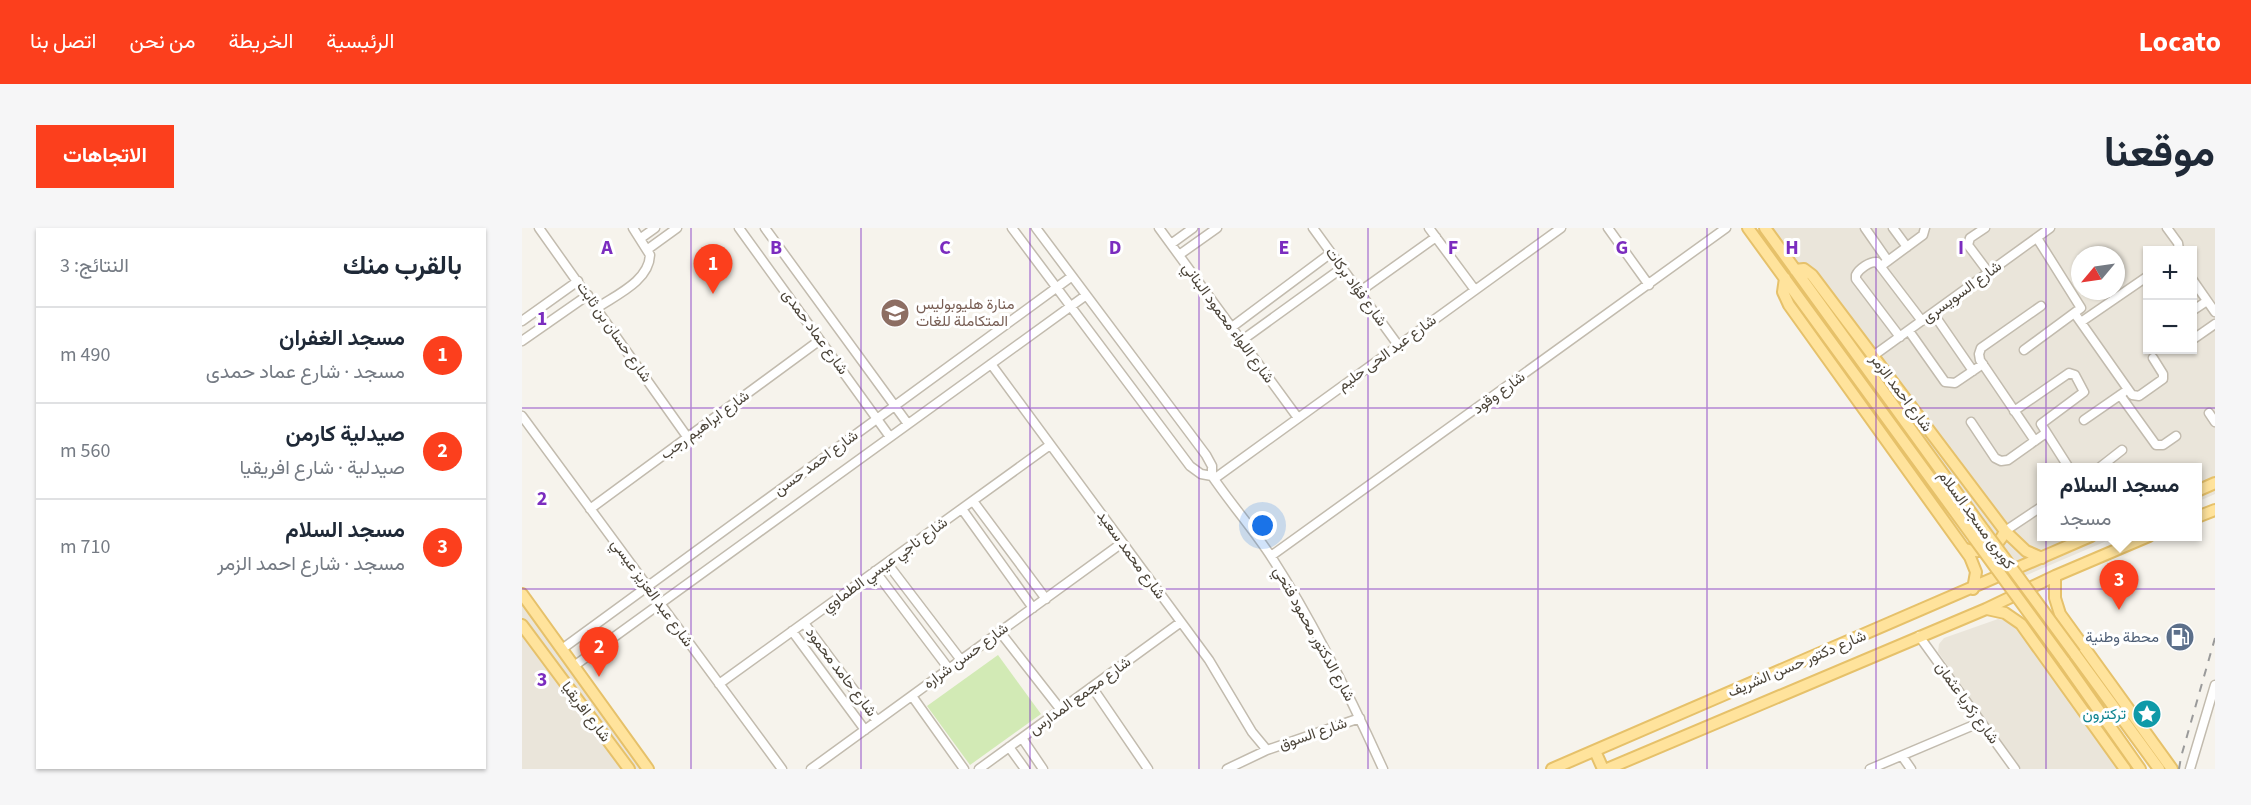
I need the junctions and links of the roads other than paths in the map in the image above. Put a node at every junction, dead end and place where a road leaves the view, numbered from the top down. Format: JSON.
{"nodes":[{"id":1,"x":539,"y":228,"type":"edge"},
{"id":2,"x":633,"y":228,"type":"edge"},
{"id":3,"x":655,"y":228,"type":"edge"},
{"id":4,"x":677,"y":228,"type":"edge"},
{"id":5,"x":739,"y":228,"type":"edge"},
{"id":6,"x":765,"y":228,"type":"edge"},
{"id":7,"x":1012,"y":228,"type":"edge"},
{"id":8,"x":1035,"y":228,"type":"edge"},
{"id":9,"x":1159,"y":228,"type":"edge"},
{"id":10,"x":1193,"y":228,"type":"edge"},
{"id":11,"x":1217,"y":228,"type":"edge"},
{"id":12,"x":1313,"y":228,"type":"edge"},
{"id":13,"x":1429,"y":228,"type":"edge"},
{"id":14,"x":1561,"y":228,"type":"edge"},
{"id":15,"x":1608,"y":228,"type":"edge"},
{"id":16,"x":1726,"y":228,"type":"edge"},
{"id":17,"x":1748,"y":228,"type":"edge"},
{"id":18,"x":1765,"y":228,"type":"edge"},
{"id":19,"x":1865,"y":228,"type":"edge"},
{"id":20,"x":1893,"y":228,"type":"edge"},
{"id":21,"x":1925,"y":228,"type":"edge"},
{"id":22,"x":1985,"y":228,"type":"edge"},
{"id":23,"x":2050,"y":228,"type":"edge"},
{"id":24,"x":2167,"y":228,"type":"edge"},
{"id":25,"x":1436,"y":237,"type":"junction"},
{"id":26,"x":641,"y":238,"type":"junction"},
{"id":27,"x":2037,"y":238,"type":"junction"},
{"id":28,"x":1171,"y":244,"type":"junction"},
{"id":29,"x":2178,"y":246,"type":"edge"},
{"id":30,"x":1907,"y":247,"type":"junction"},
{"id":31,"x":648,"y":249,"type":"junction"},
{"id":32,"x":1331,"y":253,"type":"junction"},
{"id":33,"x":1179,"y":255,"type":"junction"},
{"id":34,"x":1884,"y":263,"type":"junction"},
{"id":35,"x":1342,"y":268,"type":"junction"},
{"id":36,"x":1795,"y":270,"type":"junction"},
{"id":37,"x":1989,"y":273,"type":"junction"},
{"id":38,"x":1071,"y":277,"type":"junction"},
{"id":39,"x":1785,"y":278,"type":"junction"},
{"id":40,"x":2143,"y":279,"type":"edge"},
{"id":41,"x":578,"y":281,"type":"junction"},
{"id":42,"x":1649,"y":285,"type":"junction"},
{"id":43,"x":2197,"y":285,"type":"edge"},
{"id":44,"x":1056,"y":288,"type":"junction"},
{"id":45,"x":2125,"y":288,"type":"edge"},
{"id":46,"x":1475,"y":290,"type":"junction"},
{"id":47,"x":1359,"y":292,"type":"junction"},
{"id":48,"x":588,"y":295,"type":"junction"},
{"id":49,"x":1085,"y":296,"type":"junction"},
{"id":50,"x":2106,"y":300,"type":"edge"},
{"id":51,"x":2207,"y":301,"type":"junction"},
{"id":52,"x":2041,"y":306,"type":"dead end"},
{"id":53,"x":1070,"y":307,"type":"junction"},
{"id":54,"x":597,"y":308,"type":"junction"},
{"id":55,"x":2197,"y":308,"type":"edge"},
{"id":56,"x":2215,"y":312,"type":"edge"},
{"id":57,"x":1933,"y":313,"type":"junction"},
{"id":58,"x":2075,"y":314,"type":"junction"},
{"id":59,"x":522,"y":321,"type":"edge"},
{"id":60,"x":1922,"y":321,"type":"junction"},
{"id":61,"x":2081,"y":322,"type":"junction"},
{"id":62,"x":2214,"y":326,"type":"edge"},
{"id":63,"x":1232,"y":327,"type":"junction"},
{"id":64,"x":1909,"y":331,"type":"junction"},
{"id":65,"x":1900,"y":337,"type":"junction"},
{"id":66,"x":2197,"y":337,"type":"edge"},
{"id":67,"x":820,"y":340,"type":"junction"},
{"id":68,"x":1241,"y":340,"type":"junction"},
{"id":69,"x":522,"y":341,"type":"edge"},
{"id":70,"x":1398,"y":345,"type":"junction"},
{"id":71,"x":2024,"y":350,"type":"dead end"},
{"id":72,"x":1873,"y":356,"type":"junction"},
{"id":73,"x":2153,"y":358,"type":"dead end"},
{"id":74,"x":991,"y":364,"type":"junction"},
{"id":75,"x":1983,"y":364,"type":"junction"},
{"id":76,"x":1973,"y":371,"type":"junction"},
{"id":77,"x":2124,"y":393,"type":"junction"},
{"id":78,"x":894,"y":406,"type":"junction"},
{"id":79,"x":2014,"y":411,"type":"junction"},
{"id":80,"x":2209,"y":413,"type":"dead end"},
{"id":81,"x":522,"y":416,"type":"edge"},
{"id":82,"x":877,"y":418,"type":"junction"},
{"id":83,"x":1298,"y":418,"type":"junction"},
{"id":84,"x":2084,"y":420,"type":"dead end"},
{"id":85,"x":1971,"y":422,"type":"dead end"},
{"id":86,"x":2215,"y":422,"type":"edge"},
{"id":87,"x":908,"y":424,"type":"junction"},
{"id":88,"x":2046,"y":434,"type":"junction"},
{"id":89,"x":890,"y":436,"type":"junction"},
{"id":90,"x":2176,"y":436,"type":"dead end"},
{"id":91,"x":688,"y":438,"type":"junction"},
{"id":92,"x":2035,"y":441,"type":"junction"},
{"id":93,"x":1050,"y":445,"type":"junction"},
{"id":94,"x":2122,"y":450,"type":"dead end"},
{"id":95,"x":2066,"y":463,"type":"edge"},
{"id":96,"x":2105,"y":463,"type":"edge"},
{"id":97,"x":1213,"y":478,"type":"junction"},
{"id":98,"x":973,"y":501,"type":"junction"},
{"id":99,"x":590,"y":509,"type":"junction"},
{"id":100,"x":962,"y":509,"type":"junction"},
{"id":101,"x":2037,"y":510,"type":"edge"},
{"id":102,"x":2005,"y":531,"type":"junction"},
{"id":103,"x":2082,"y":541,"type":"edge"},
{"id":104,"x":2139,"y":541,"type":"edge"},
{"id":105,"x":1122,"y":543,"type":"junction"},
{"id":106,"x":1965,"y":549,"type":"junction"},
{"id":107,"x":1271,"y":556,"type":"junction"},
{"id":108,"x":2042,"y":558,"type":"junction"},
{"id":109,"x":887,"y":562,"type":"junction"},
{"id":110,"x":875,"y":572,"type":"junction"},
{"id":111,"x":2055,"y":576,"type":"junction"},
{"id":112,"x":647,"y":586,"type":"junction"},
{"id":113,"x":1973,"y":589,"type":"junction"},
{"id":114,"x":522,"y":594,"type":"edge"},
{"id":115,"x":1046,"y":599,"type":"junction"},
{"id":116,"x":659,"y":603,"type":"junction"},
{"id":117,"x":1033,"y":608,"type":"junction"},
{"id":118,"x":1986,"y":609,"type":"junction"},
{"id":119,"x":2060,"y":614,"type":"junction"},
{"id":120,"x":1181,"y":622,"type":"junction"},
{"id":121,"x":804,"y":623,"type":"junction"},
{"id":122,"x":522,"y":625,"type":"edge"},
{"id":123,"x":2025,"y":629,"type":"junction"},
{"id":124,"x":792,"y":631,"type":"junction"},
{"id":125,"x":1000,"y":632,"type":"junction"},
{"id":126,"x":1919,"y":636,"type":"junction"},
{"id":127,"x":562,"y":649,"type":"junction"},
{"id":128,"x":961,"y":660,"type":"junction"},
{"id":129,"x":574,"y":666,"type":"junction"},
{"id":130,"x":949,"y":669,"type":"junction"},
{"id":131,"x":719,"y":684,"type":"junction"},
{"id":132,"x":2215,"y":685,"type":"edge"},
{"id":133,"x":1092,"y":687,"type":"junction"},
{"id":134,"x":912,"y":696,"type":"junction"},
{"id":135,"x":1061,"y":710,"type":"junction"},
{"id":136,"x":1360,"y":718,"type":"junction"},
{"id":137,"x":877,"y":721,"type":"junction"},
{"id":138,"x":1981,"y":722,"type":"junction"},
{"id":139,"x":865,"y":730,"type":"junction"},
{"id":140,"x":1022,"y":738,"type":"junction"},
{"id":141,"x":1010,"y":747,"type":"junction"},
{"id":142,"x":1267,"y":750,"type":"junction"},
{"id":143,"x":1595,"y":751,"type":"junction"},
{"id":144,"x":1902,"y":756,"type":"junction"},
{"id":145,"x":629,"y":769,"type":"edge"},
{"id":146,"x":648,"y":769,"type":"edge"},
{"id":147,"x":782,"y":769,"type":"edge"},
{"id":148,"x":811,"y":769,"type":"edge"},
{"id":149,"x":964,"y":769,"type":"edge"},
{"id":150,"x":979,"y":769,"type":"edge"},
{"id":151,"x":1025,"y":769,"type":"edge"},
{"id":152,"x":1043,"y":769,"type":"edge"},
{"id":153,"x":1148,"y":769,"type":"edge"},
{"id":154,"x":1227,"y":769,"type":"edge"},
{"id":155,"x":1383,"y":769,"type":"edge"},
{"id":156,"x":1552,"y":769,"type":"edge"},
{"id":157,"x":1603,"y":769,"type":"edge"},
{"id":158,"x":1607,"y":769,"type":"edge"},
{"id":159,"x":1870,"y":769,"type":"edge"},
{"id":160,"x":1911,"y":769,"type":"edge"},
{"id":161,"x":2015,"y":769,"type":"edge"},
{"id":162,"x":2125,"y":769,"type":"edge"},
{"id":163,"x":2140,"y":769,"type":"edge"},
{"id":164,"x":2159,"y":769,"type":"edge"},
{"id":165,"x":2172,"y":769,"type":"edge"},
{"id":166,"x":2190,"y":769,"type":"edge"}],
"edges":[{"from":1,"to":41,"type":"street","name":"شارع حسان بن ثابت"},
{"from":2,"to":26,"type":"street"},
{"from":3,"to":26,"type":"street"},
{"from":4,"to":31,"type":"street"},
{"from":5,"to":67,"type":"street","name":"شارع عماد حمدى"},
{"from":6,"to":78,"type":"street","name":"شارع عماد حمدى"},
{"from":7,"to":44,"type":"street","name":"شارع الدكتور محمود فتحي"},
{"from":8,"to":38,"type":"street","name":"شارع الدكتور محمود فتحي"},
{"from":9,"to":28,"type":"street","name":"شارع اللواء محمود البناني"},
{"from":10,"to":28,"type":"street"},
{"from":11,"to":33,"type":"street"},
{"from":12,"to":32,"type":"street","name":"شارع فؤاد بركات"},
{"from":13,"to":25,"type":"street"},
{"from":14,"to":46,"type":"street","name":"شارع عبد الحى حليم"},
{"from":15,"to":42,"type":"street"},
{"from":16,"to":42,"type":"street","name":"شارع وقود"},
{"from":17,"to":39,"type":"main road"},
{"from":18,"to":36,"type":"main road","name":"شارع احمد الزمر"},
{"from":19,"to":34,"type":"street"},
{"from":20,"to":30,"type":"street"},
{"from":21,"to":30,"type":"street"},
{"from":22,"to":37,"type":"street"},
{"from":23,"to":27,"type":"street","name":"شارع السويسرى"},
{"from":24,"to":29,"type":"street"},
{"from":25,"to":46,"type":"street"},
{"from":25,"to":47,"type":"street"},
{"from":26,"to":31,"type":"street"},
{"from":27,"to":37,"type":"street","name":"شارع السويسرى"},
{"from":27,"to":58,"type":"street"},
{"from":28,"to":33,"type":"street","name":"شارع اللواء محمود البناني"},
{"from":30,"to":34,"type":"street"},
{"from":31,"to":54,"type":"street"},
{"from":32,"to":35,"type":"street","name":"شارع فؤاد بركات"},
{"from":32,"to":63,"type":"street"},
{"from":33,"to":63,"type":"street","name":"شارع اللواء محمود البناني"},
{"from":34,"to":60,"type":"street"},
{"from":34,"to":65,"type":"street"},
{"from":35,"to":47,"type":"street","name":"شارع فؤاد بركات"},
{"from":35,"to":68,"type":"street"},
{"from":36,"to":72,"type":"main road","name":"شارع احمد الزمر"},
{"from":36,"to":164,"type":"main road","name":"كوبرى مسجد السلام","bridge":true},
{"from":37,"to":57,"type":"street","name":"شارع السويسرى"},
{"from":38,"to":44,"type":"street","name":"شارع احمد حسن"},
{"from":38,"to":49,"type":"street","name":"شارع الدكتور محمود فتحي"},
{"from":39,"to":106,"type":"main road"},
{"from":39,"to":163,"type":"main road","name":"كوبرى مسجد السلام","bridge":true},
{"from":40,"to":45,"type":"street"},
{"from":41,"to":48,"type":"street","name":"شارع حسان بن ثابت"},
{"from":41,"to":59,"type":"street"},
{"from":42,"to":107,"type":"street","name":"شارع وقود"},
{"from":43,"to":51,"type":"street"},
{"from":44,"to":53,"type":"street","name":"شارع الدكتور محمود فتحي"},
{"from":44,"to":78,"type":"street","name":"شارع احمد حسن"},
{"from":46,"to":70,"type":"street","name":"شارع عبد الحى حليم"},
{"from":47,"to":70,"type":"street","name":"شارع فؤاد بركات"},
{"from":48,"to":54,"type":"street","name":"شارع حسان بن ثابت"},
{"from":48,"to":69,"type":"street"},
{"from":49,"to":53,"type":"street","name":"شارع احمد حسن"},
{"from":49,"to":97,"type":"street","name":"شارع الدكتور محمود فتحي"},
{"from":50,"to":61,"type":"street"},
{"from":51,"to":55,"type":"street"},
{"from":51,"to":56,"type":"street"},
{"from":52,"to":75,"type":"street"},
{"from":53,"to":74,"type":"street","name":"شارع احمد حسن"},
{"from":53,"to":97,"type":"street","name":"شارع الدكتور محمود فتحي"},
{"from":54,"to":91,"type":"street","name":"شارع حسان بن ثابت"},
{"from":57,"to":60,"type":"street","name":"شارع السويسرى"},
{"from":57,"to":76,"type":"street"},
{"from":58,"to":61,"type":"street"},
{"from":58,"to":71,"type":"street"},
{"from":60,"to":64,"type":"street","name":"شارع السويسرى"},
{"from":61,"to":77,"type":"street"},
{"from":62,"to":66,"type":"street"},
{"from":63,"to":68,"type":"street","name":"شارع اللواء محمود البناني"},
{"from":64,"to":65,"type":"street","name":"شارع السويسرى"},
{"from":64,"to":76,"type":"street"},
{"from":65,"to":72,"type":"street","name":"شارع السويسرى"},
{"from":67,"to":82,"type":"street","name":"شارع عماد حمدى"},
{"from":67,"to":91,"type":"street","name":"شارع ابراهيم رجب"},
{"from":68,"to":83,"type":"street","name":"شارع اللواء محمود البناني"},
{"from":70,"to":83,"type":"street","name":"شارع عبد الحى حليم"},
{"from":72,"to":102,"type":"main road","name":"شارع احمد الزمر"},
{"from":73,"to":77,"type":"street"},
{"from":74,"to":87,"type":"street","name":"شارع احمد حسن"},
{"from":74,"to":93,"type":"street","name":"شارع محمد سعيد"},
{"from":75,"to":76,"type":"street"},
{"from":75,"to":79,"type":"street"},
{"from":77,"to":84,"type":"street"},
{"from":77,"to":90,"type":"street"},
{"from":78,"to":82,"type":"street","name":"شارع احمد حسن"},
{"from":78,"to":87,"type":"street","name":"شارع عماد حمدى"},
{"from":79,"to":88,"type":"street"},
{"from":79,"to":92,"type":"street"},
{"from":80,"to":86,"type":"street"},
{"from":81,"to":99,"type":"street","name":"شارع عبد العزيز عيسي"},
{"from":82,"to":89,"type":"street","name":"شارع عماد حمدى"},
{"from":82,"to":112,"type":"street","name":"شارع احمد حسن"},
{"from":83,"to":97,"type":"street","name":"شارع عبد الحى حليم"},
{"from":85,"to":92,"type":"street"},
{"from":87,"to":89,"type":"street","name":"شارع احمد حسن"},
{"from":88,"to":92,"type":"street"},
{"from":88,"to":95,"type":"street"},
{"from":89,"to":116,"type":"street","name":"شارع احمد حسن"},
{"from":91,"to":99,"type":"street","name":"شارع ابراهيم رجب"},
{"from":93,"to":98,"type":"street","name":"شارع ناجي عيسي الطماوي"},
{"from":93,"to":105,"type":"street","name":"شارع محمد سعيد"},
{"from":94,"to":96,"type":"street"},
{"from":97,"to":107,"type":"street","name":"شارع الدكتور محمود فتحي"},
{"from":98,"to":100,"type":"street","name":"شارع ناجي عيسي الطماوي"},
{"from":98,"to":115,"type":"street"},
{"from":99,"to":112,"type":"street","name":"شارع عبد العزيز عيسي"},
{"from":100,"to":109,"type":"street","name":"شارع ناجي عيسي الطماوي"},
{"from":100,"to":117,"type":"street"},
{"from":101,"to":102,"type":"street"},
{"from":102,"to":106,"type":"main road"},
{"from":102,"to":108,"type":"main road","name":"شارع احمد الزمر"},
{"from":103,"to":108,"type":"main road","name":"شارع دكتور حسن الشريف"},
{"from":104,"to":111,"type":"main road","name":"شارع دكتور حسن الشريف"},
{"from":105,"to":115,"type":"street","name":"شارع حسن شراره"},
{"from":105,"to":120,"type":"street","name":"شارع محمد سعيد"},
{"from":106,"to":113,"type":"main road"},
{"from":107,"to":136,"type":"street","name":"شارع الدكتور محمود فتحي"},
{"from":108,"to":113,"type":"main road","name":"شارع دكتور حسن الشريف"},
{"from":109,"to":110,"type":"street","name":"شارع ناجي عيسي الطماوي"},
{"from":109,"to":128,"type":"street"},
{"from":110,"to":121,"type":"street","name":"شارع ناجي عيسي الطماوي"},
{"from":110,"to":130,"type":"street"},
{"from":111,"to":118,"type":"main road","name":"شارع دكتور حسن الشريف"},
{"from":111,"to":119,"type":"main road"},
{"from":112,"to":116,"type":"street","name":"شارع عبد العزيز عيسي"},
{"from":112,"to":127,"type":"street","name":"شارع احمد حسن"},
{"from":113,"to":143,"type":"main road","name":"شارع دكتور حسن الشريف"},
{"from":114,"to":127,"type":"main road","name":"شارع افريقيا"},
{"from":115,"to":117,"type":"street","name":"شارع حسن شراره"},
{"from":116,"to":129,"type":"street","name":"شارع احمد حسن"},
{"from":116,"to":131,"type":"street","name":"شارع عبد العزيز عيسي"},
{"from":117,"to":125,"type":"street","name":"شارع حسن شراره"},
{"from":118,"to":123,"type":"main road"},
{"from":118,"to":126,"type":"main road","name":"شارع دكتور حسن الشريف"},
{"from":119,"to":123,"type":"main road"},
{"from":119,"to":165,"type":"main road"},
{"from":120,"to":133,"type":"street","name":"شارع مجمع المدارس"},
{"from":120,"to":142,"type":"street","name":"شارع محمد سعيد"},
{"from":121,"to":124,"type":"street","name":"شارع ناجي عيسي الطماوي"},
{"from":121,"to":137,"type":"street","name":"شارع حامد محمود"},
{"from":122,"to":145,"type":"main road","name":"شارع افريقيا"},
{"from":123,"to":162,"type":"main road"},
{"from":124,"to":131,"type":"street","name":"شارع ناجي عيسي الطماوي"},
{"from":124,"to":139,"type":"street","name":"شارع حامد محمود"},
{"from":125,"to":128,"type":"street","name":"شارع حسن شراره"},
{"from":125,"to":135,"type":"street"},
{"from":126,"to":138,"type":"street","name":"شارع زكريا عثمان"},
{"from":126,"to":158,"type":"main road","name":"شارع دكتور حسن الشريف"},
{"from":127,"to":129,"type":"main road","name":"شارع افريقيا"},
{"from":128,"to":130,"type":"street","name":"شارع حسن شراره"},
{"from":129,"to":146,"type":"main road","name":"شارع افريقيا"},
{"from":130,"to":134,"type":"street","name":"شارع حسن شراره"},
{"from":131,"to":147,"type":"street","name":"شارع عبد العزيز عيسي"},
{"from":132,"to":166,"type":"street"},
{"from":133,"to":135,"type":"street","name":"شارع مجمع المدارس"},
{"from":133,"to":153,"type":"street"},
{"from":134,"to":137,"type":"street","name":"شارع حسن شراره"},
{"from":134,"to":149,"type":"street"},
{"from":135,"to":140,"type":"street","name":"شارع مجمع المدارس"},
{"from":136,"to":142,"type":"street","name":"شارع السوق"},
{"from":136,"to":155,"type":"street","name":"شارع الدكتور محمود فتحي"},
{"from":137,"to":139,"type":"street","name":"شارع حسن شراره"},
{"from":138,"to":144,"type":"street"},
{"from":138,"to":161,"type":"street","name":"شارع زكريا عثمان"},
{"from":139,"to":148,"type":"street","name":"شارع حسن شراره"},
{"from":140,"to":141,"type":"street","name":"شارع مجمع المدارس"},
{"from":140,"to":152,"type":"street"},
{"from":141,"to":150,"type":"street","name":"شارع مجمع المدارس"},
{"from":141,"to":151,"type":"street"},
{"from":142,"to":154,"type":"street","name":"شارع السوق"},
{"from":143,"to":156,"type":"main road","name":"شارع دكتور حسن الشريف"},
{"from":143,"to":157,"type":"main road"},
{"from":144,"to":159,"type":"street"},
{"from":144,"to":160,"type":"street"}]}
